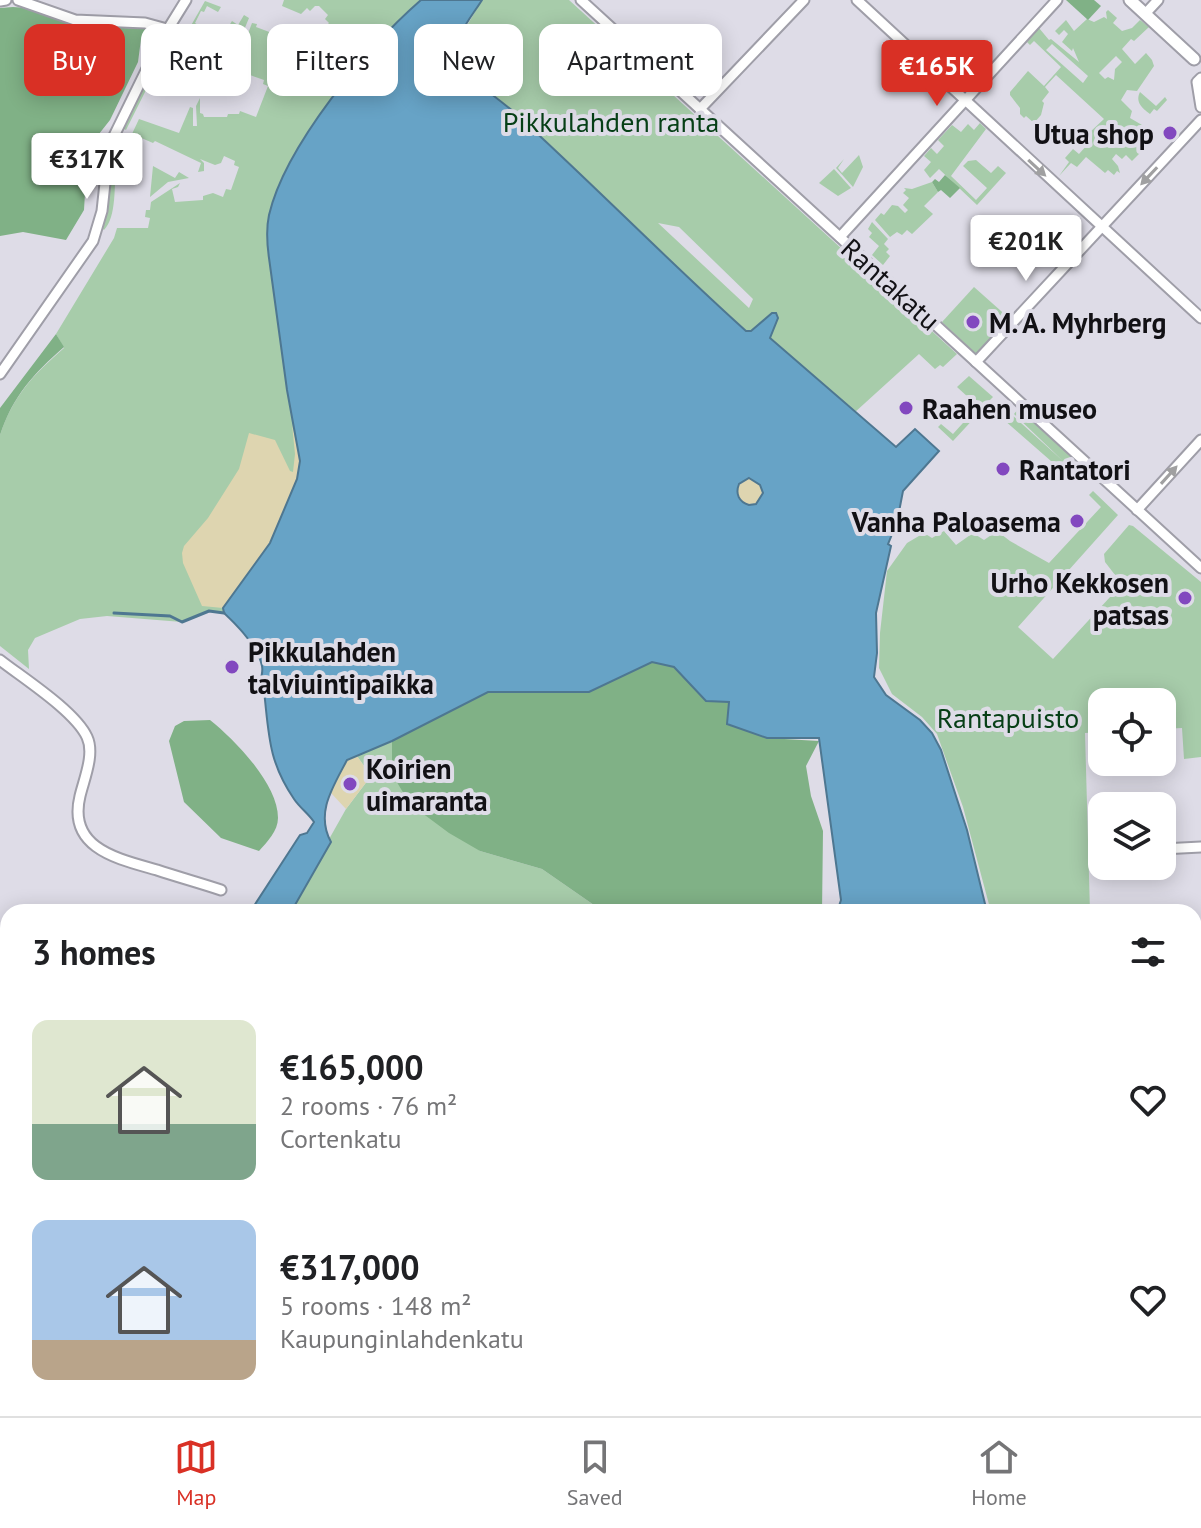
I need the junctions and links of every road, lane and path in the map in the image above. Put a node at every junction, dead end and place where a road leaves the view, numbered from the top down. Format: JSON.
{"nodes":[{"id":1,"x":18,"y":0,"type":"edge"},
{"id":2,"x":186,"y":0,"type":"edge"},
{"id":3,"x":581,"y":0,"type":"edge"},
{"id":4,"x":804,"y":0,"type":"edge"},
{"id":5,"x":857,"y":0,"type":"edge"},
{"id":6,"x":1057,"y":0,"type":"edge"},
{"id":7,"x":1130,"y":0,"type":"edge"},
{"id":8,"x":1158,"y":0,"type":"edge"},
{"id":9,"x":1145,"y":14,"type":"junction"},
{"id":10,"x":149,"y":24,"type":"edge"},
{"id":11,"x":170,"y":24,"type":"edge"},
{"id":12,"x":1198,"y":62,"type":"edge"},
{"id":13,"x":1201,"y":78,"type":"edge"},
{"id":14,"x":141,"y":81,"type":"edge"},
{"id":15,"x":966,"y":101,"type":"junction"},
{"id":16,"x":1201,"y":107,"type":"edge"},
{"id":17,"x":700,"y":109,"type":"junction"},
{"id":18,"x":1201,"y":120,"type":"edge"},
{"id":19,"x":1101,"y":227,"type":"junction"},
{"id":20,"x":840,"y":237,"type":"junction"},
{"id":21,"x":1201,"y":318,"type":"edge"},
{"id":22,"x":976,"y":362,"type":"junction"},
{"id":23,"x":0,"y":374,"type":"edge"},
{"id":24,"x":1201,"y":440,"type":"edge"},
{"id":25,"x":1137,"y":510,"type":"junction"},
{"id":26,"x":1201,"y":568,"type":"edge"},
{"id":27,"x":0,"y":660,"type":"edge"},
{"id":28,"x":1201,"y":847,"type":"edge"},
{"id":29,"x":1176,"y":848,"type":"edge"},
{"id":30,"x":221,"y":890,"type":"dead end"}],
"edges":[{"from":1,"to":10,"type":"street"},
{"from":2,"to":11,"type":"street"},
{"from":3,"to":17,"type":"street","name":"Rantakatu"},
{"from":4,"to":17,"type":"street"},
{"from":5,"to":15,"type":"street"},
{"from":6,"to":15,"type":"street"},
{"from":7,"to":9,"type":"street"},
{"from":8,"to":9,"type":"street"},
{"from":9,"to":12,"type":"street"},
{"from":13,"to":16,"type":"street"},
{"from":14,"to":23,"type":"street"},
{"from":15,"to":19,"type":"street","one_way":true},
{"from":15,"to":20,"type":"street"},
{"from":17,"to":20,"type":"street","name":"Rantakatu"},
{"from":18,"to":19,"type":"street","one_way":true},
{"from":19,"to":21,"type":"street"},
{"from":19,"to":22,"type":"street"},
{"from":20,"to":22,"type":"street","name":"Rantakatu"},
{"from":22,"to":25,"type":"street","name":"Rantakatu"},
{"from":25,"to":24,"type":"street","one_way":true},
{"from":25,"to":26,"type":"street","name":"Rantakatu"},
{"from":27,"to":30,"type":"street"},
{"from":28,"to":29,"type":"street"}]}
